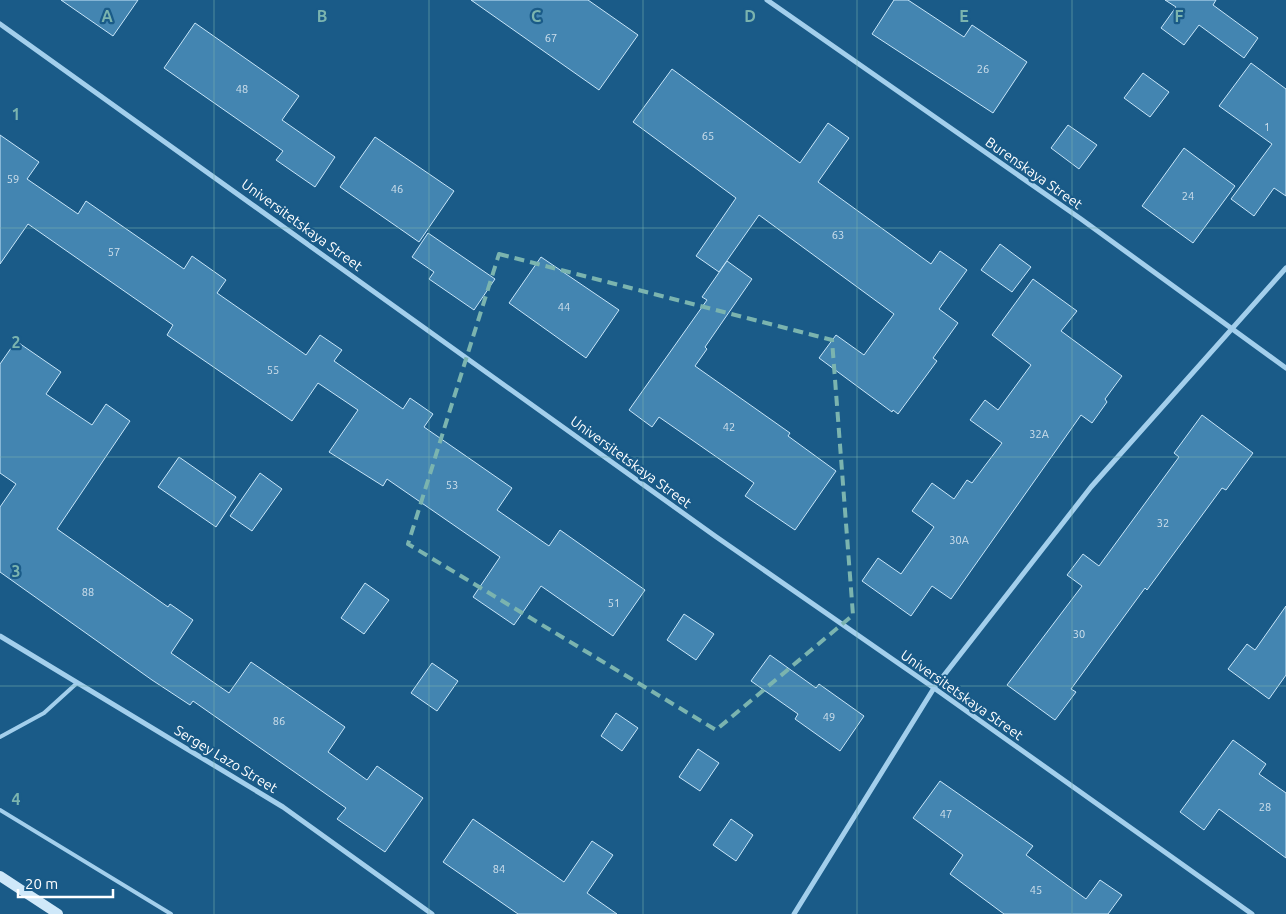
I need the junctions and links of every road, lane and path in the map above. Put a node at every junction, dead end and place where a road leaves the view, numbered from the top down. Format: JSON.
{"nodes":[{"id":1,"x":766,"y":0,"type":"edge"},
{"id":2,"x":0,"y":24,"type":"edge"},
{"id":3,"x":1286,"y":268,"type":"edge"},
{"id":4,"x":1230,"y":328,"type":"junction"},
{"id":5,"x":1286,"y":368,"type":"edge"},
{"id":6,"x":0,"y":636,"type":"edge"},
{"id":7,"x":77,"y":682,"type":"junction"},
{"id":8,"x":934,"y":688,"type":"junction"},
{"id":9,"x":0,"y":737,"type":"edge"},
{"id":10,"x":0,"y":810,"type":"edge"},
{"id":11,"x":0,"y":876,"type":"edge"},
{"id":12,"x":58,"y":914,"type":"edge"},
{"id":13,"x":171,"y":914,"type":"edge"},
{"id":14,"x":432,"y":914,"type":"edge"},
{"id":15,"x":794,"y":914,"type":"edge"},
{"id":16,"x":1252,"y":914,"type":"edge"}],
"edges":[{"from":1,"to":4,"type":"street","name":"Burenskaya Street"},
{"from":2,"to":8,"type":"street","name":"Universitetskaya Street"},
{"from":3,"to":4,"type":"street"},
{"from":4,"to":5,"type":"street","name":"Burenskaya Street"},
{"from":4,"to":8,"type":"street"},
{"from":6,"to":7,"type":"street","name":"Sergey Lazo Street"},
{"from":7,"to":9,"type":"lane"},
{"from":7,"to":14,"type":"street","name":"Sergey Lazo Street"},
{"from":8,"to":15,"type":"street"},
{"from":8,"to":16,"type":"street","name":"Universitetskaya Street"},
{"from":10,"to":13,"type":"lane"},
{"from":11,"to":12,"type":"main road"}]}
